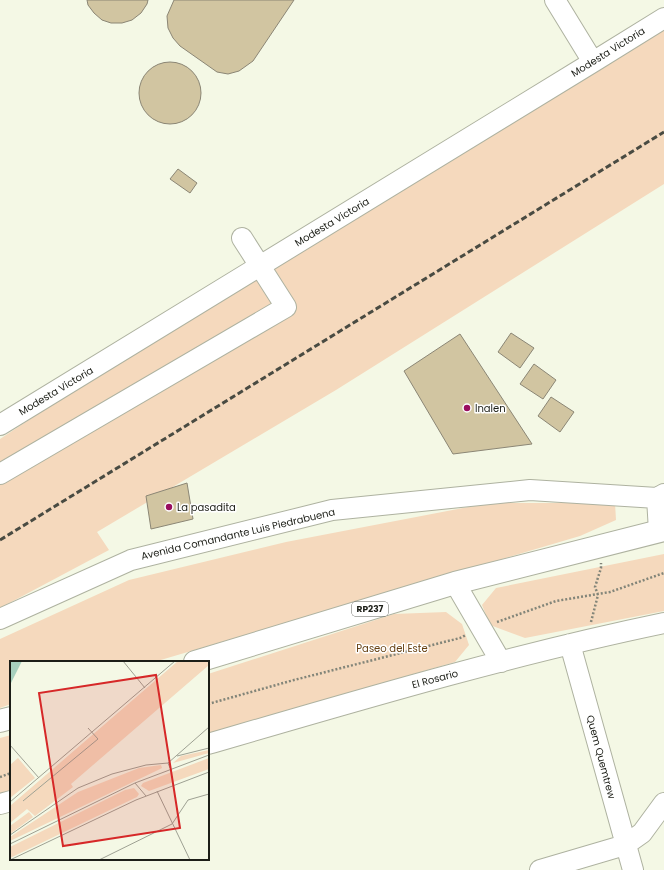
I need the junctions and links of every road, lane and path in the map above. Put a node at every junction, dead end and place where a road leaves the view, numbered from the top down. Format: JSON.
{"nodes":[{"id":1,"x":555,"y":0,"type":"edge"},
{"id":2,"x":664,"y":18,"type":"edge"},
{"id":3,"x":593,"y":62,"type":"junction"},
{"id":4,"x":242,"y":238,"type":"dead end"},
{"id":5,"x":260,"y":266,"type":"junction"},
{"id":6,"x":0,"y":425,"type":"edge"},
{"id":7,"x":0,"y":474,"type":"edge"},
{"id":8,"x":660,"y":496,"type":"edge"},
{"id":9,"x":662,"y":530,"type":"edge"},
{"id":10,"x":601,"y":561,"type":"dead end"},
{"id":11,"x":664,"y":573,"type":"edge"},
{"id":12,"x":455,"y":583,"type":"junction"},
{"id":13,"x":598,"y":595,"type":"junction"},
{"id":14,"x":0,"y":620,"type":"edge"},
{"id":15,"x":664,"y":623,"type":"edge"},
{"id":16,"x":481,"y":628,"type":"junction"},
{"id":17,"x":578,"y":642,"type":"junction"},
{"id":18,"x":198,"y":661,"type":"edge"},
{"id":19,"x":501,"y":662,"type":"junction"},
{"id":20,"x":209,"y":704,"type":"edge"},
{"id":21,"x":10,"y":718,"type":"edge"},
{"id":22,"x":0,"y":721,"type":"edge"},
{"id":23,"x":209,"y":744,"type":"edge"},
{"id":24,"x":10,"y":772,"type":"edge"},
{"id":25,"x":0,"y":777,"type":"edge"},
{"id":26,"x":10,"y":801,"type":"edge"},
{"id":27,"x":664,"y":803,"type":"edge"},
{"id":28,"x":0,"y":804,"type":"edge"},
{"id":29,"x":625,"y":845,"type":"junction"},
{"id":30,"x":540,"y":870,"type":"edge"},
{"id":31,"x":633,"y":870,"type":"edge"}],
"edges":[{"from":1,"to":3,"type":"street"},
{"from":2,"to":3,"type":"street","name":"Modesta Victoria"},
{"from":3,"to":5,"type":"street","name":"Modesta Victoria"},
{"from":4,"to":5,"type":"street"},
{"from":5,"to":6,"type":"street","name":"Modesta Victoria"},
{"from":5,"to":7,"type":"street"},
{"from":8,"to":9,"type":"street"},
{"from":8,"to":14,"type":"street","name":"Avenida Comandante Luis Piedrabuena"},
{"from":9,"to":12,"type":"main road","number":"RP237"},
{"from":10,"to":13,"type":"path"},
{"from":11,"to":13,"type":"path"},
{"from":12,"to":16,"type":"street"},
{"from":12,"to":18,"type":"main road","number":"RP237"},
{"from":13,"to":16,"type":"path"},
{"from":13,"to":17,"type":"path"},
{"from":15,"to":17,"type":"street","name":"El Rosario"},
{"from":16,"to":19,"type":"street"},
{"from":16,"to":20,"type":"path"},
{"from":17,"to":19,"type":"street","name":"El Rosario"},
{"from":17,"to":29,"type":"street","name":"Quem Quemtrew"},
{"from":19,"to":23,"type":"street","name":"El Rosario"},
{"from":21,"to":22,"type":"main road"},
{"from":24,"to":25,"type":"path"},
{"from":26,"to":28,"type":"street"},
{"from":27,"to":29,"type":"street"},
{"from":29,"to":30,"type":"street"},
{"from":29,"to":31,"type":"street","name":"Quem Quemtrew"}]}
